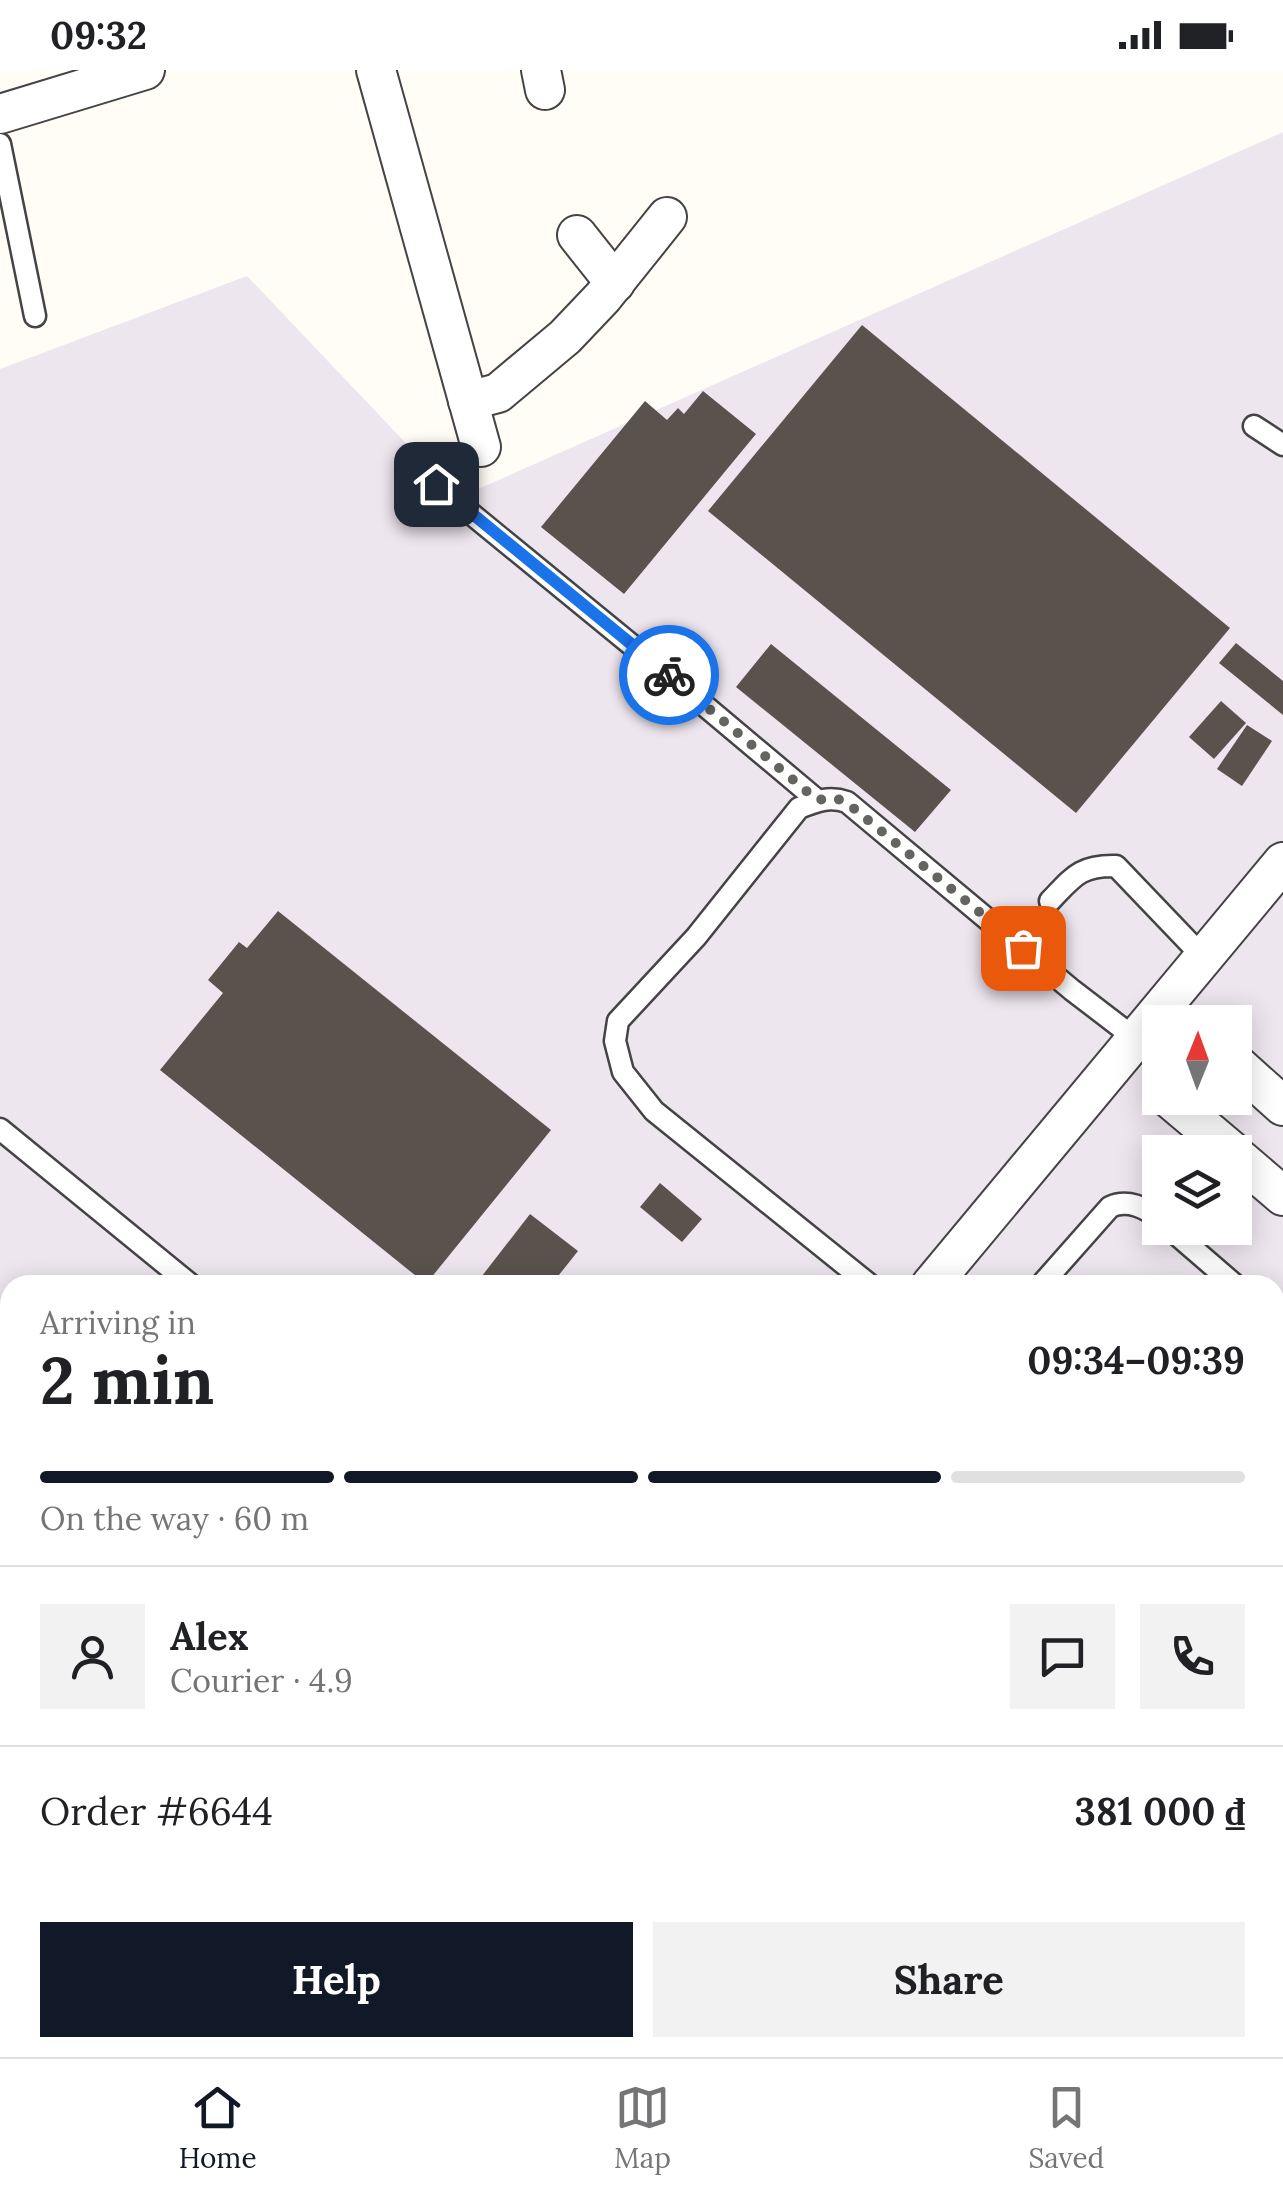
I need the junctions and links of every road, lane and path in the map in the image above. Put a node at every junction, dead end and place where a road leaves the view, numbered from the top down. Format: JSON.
{"nodes":[{"id":1,"x":145,"y":70,"type":"edge"},
{"id":2,"x":376,"y":70,"type":"edge"},
{"id":3,"x":0,"y":114,"type":"edge"},
{"id":4,"x":0,"y":144,"type":"edge"},
{"id":5,"x":668,"y":216,"type":"dead end"},
{"id":6,"x":577,"y":235,"type":"dead end"},
{"id":7,"x":615,"y":283,"type":"junction"},
{"id":8,"x":35,"y":316,"type":"dead end"},
{"id":9,"x":468,"y":401,"type":"junction"},
{"id":10,"x":1254,"y":426,"type":"dead end"},
{"id":11,"x":1283,"y":445,"type":"edge"},
{"id":12,"x":480,"y":447,"type":"dead end"},
{"id":13,"x":436,"y":484,"type":"dead end"},
{"id":14,"x":817,"y":800,"type":"junction"},
{"id":15,"x":1283,"y":862,"type":"edge"},
{"id":16,"x":1050,"y":901,"type":"dead end"},
{"id":17,"x":1204,"y":958,"type":"junction"},
{"id":18,"x":1182,"y":1005,"type":"edge"},
{"id":19,"x":1142,"y":1039,"type":"edge"},
{"id":20,"x":1129,"y":1048,"type":"junction"},
{"id":21,"x":1142,"y":1066,"type":"edge"},
{"id":22,"x":1252,"y":1078,"type":"edge"},
{"id":23,"x":1283,"y":1106,"type":"edge"},
{"id":24,"x":1189,"y":1115,"type":"edge"},
{"id":25,"x":0,"y":1129,"type":"edge"},
{"id":26,"x":1212,"y":1135,"type":"edge"},
{"id":27,"x":1252,"y":1169,"type":"edge"},
{"id":28,"x":1283,"y":1196,"type":"edge"},
{"id":29,"x":1142,"y":1210,"type":"edge"},
{"id":30,"x":1189,"y":1245,"type":"edge"},
{"id":31,"x":179,"y":1275,"type":"edge"},
{"id":32,"x":858,"y":1275,"type":"edge"},
{"id":33,"x":939,"y":1275,"type":"edge"},
{"id":34,"x":1051,"y":1275,"type":"edge"},
{"id":35,"x":1223,"y":1275,"type":"edge"}],
"edges":[{"from":1,"to":3,"type":"street"},
{"from":2,"to":9,"type":"street"},
{"from":4,"to":8,"type":"lane"},
{"from":5,"to":7,"type":"street"},
{"from":6,"to":7,"type":"street"},
{"from":7,"to":9,"type":"street"},
{"from":9,"to":12,"type":"street"},
{"from":10,"to":11,"type":"lane"},
{"from":13,"to":14,"type":"lane"},
{"from":14,"to":20,"type":"lane"},
{"from":14,"to":32,"type":"lane"},
{"from":15,"to":17,"type":"street"},
{"from":16,"to":17,"type":"lane"},
{"from":17,"to":18,"type":"street"},
{"from":19,"to":20,"type":"street"},
{"from":20,"to":21,"type":"street"},
{"from":20,"to":33,"type":"street"},
{"from":22,"to":23,"type":"street"},
{"from":24,"to":26,"type":"street"},
{"from":25,"to":31,"type":"lane"},
{"from":27,"to":28,"type":"street"},
{"from":29,"to":34,"type":"lane"},
{"from":30,"to":35,"type":"lane"}]}
